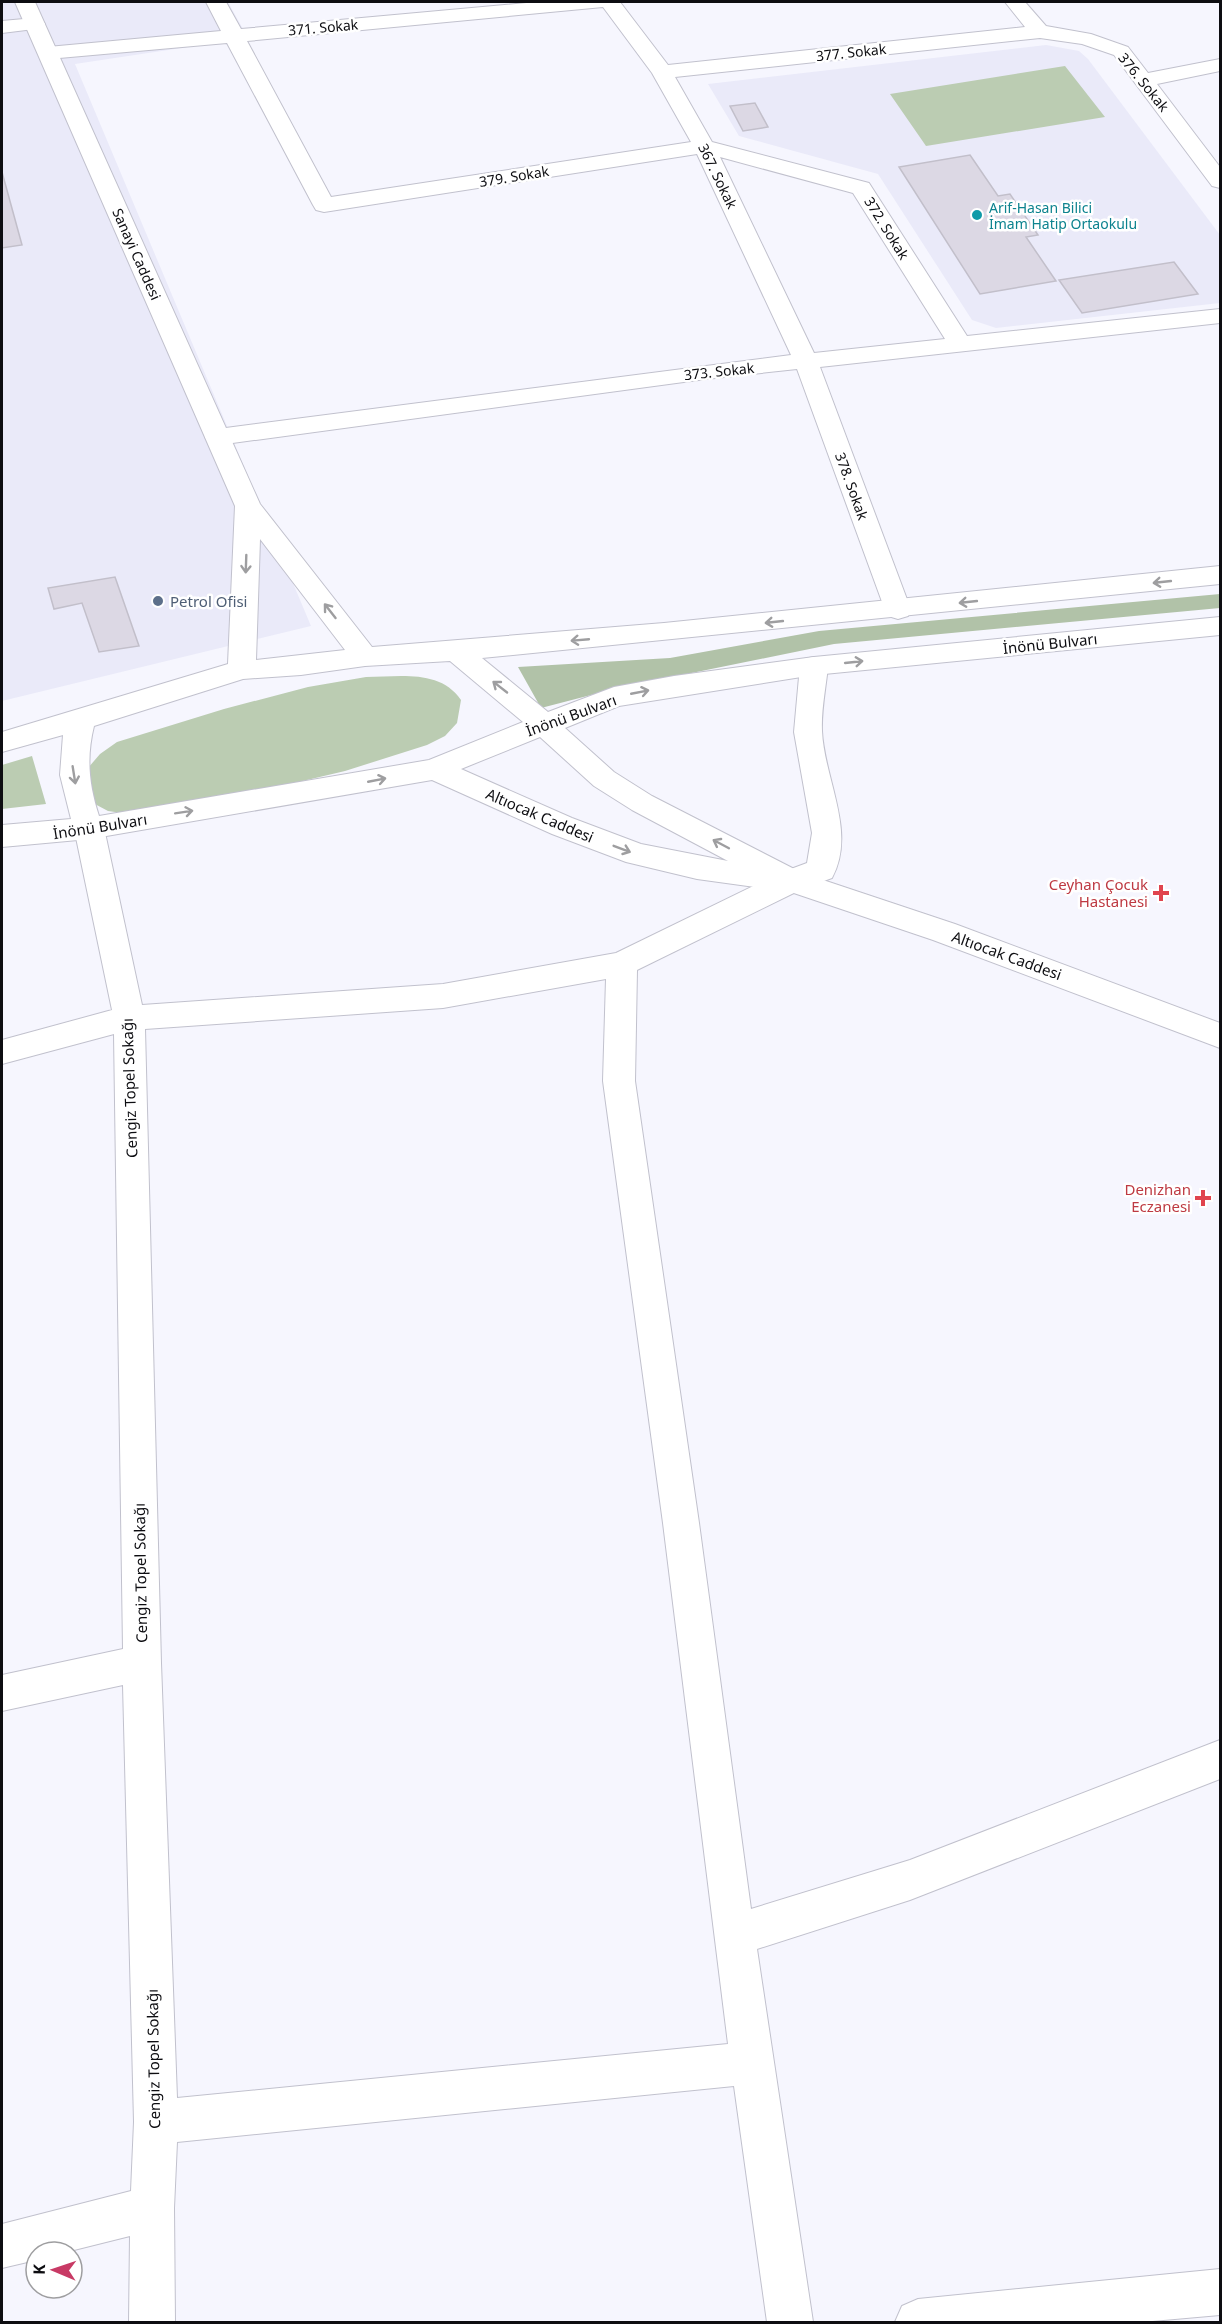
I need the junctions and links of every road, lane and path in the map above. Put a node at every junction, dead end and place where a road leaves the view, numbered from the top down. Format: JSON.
{"nodes":[{"id":1,"x":26,"y":2,"type":"edge"},
{"id":2,"x":216,"y":2,"type":"edge"},
{"id":3,"x":598,"y":2,"type":"edge"},
{"id":4,"x":610,"y":2,"type":"edge"},
{"id":5,"x":1015,"y":2,"type":"edge"},
{"id":6,"x":35,"y":24,"type":"junction"},
{"id":7,"x":2,"y":27,"type":"edge"},
{"id":8,"x":1040,"y":32,"type":"junction"},
{"id":9,"x":234,"y":36,"type":"junction"},
{"id":10,"x":48,"y":53,"type":"junction"},
{"id":11,"x":1221,"y":65,"type":"edge"},
{"id":12,"x":662,"y":72,"type":"junction"},
{"id":13,"x":1143,"y":80,"type":"junction"},
{"id":14,"x":704,"y":146,"type":"junction"},
{"id":15,"x":1221,"y":181,"type":"edge"},
{"id":16,"x":1221,"y":316,"type":"edge"},
{"id":17,"x":961,"y":345,"type":"junction"},
{"id":18,"x":806,"y":362,"type":"junction"},
{"id":19,"x":218,"y":437,"type":"junction"},
{"id":20,"x":248,"y":506,"type":"junction"},
{"id":21,"x":1221,"y":575,"type":"edge"},
{"id":22,"x":898,"y":610,"type":"junction"},
{"id":23,"x":1221,"y":626,"type":"edge"},
{"id":24,"x":456,"y":651,"type":"junction"},
{"id":25,"x":366,"y":657,"type":"junction"},
{"id":26,"x":814,"y":666,"type":"junction"},
{"id":27,"x":242,"y":670,"type":"junction"},
{"id":28,"x":81,"y":720,"type":"junction"},
{"id":29,"x":544,"y":724,"type":"junction"},
{"id":30,"x":2,"y":742,"type":"edge"},
{"id":31,"x":434,"y":769,"type":"junction"},
{"id":32,"x":89,"y":828,"type":"junction"},
{"id":33,"x":2,"y":836,"type":"edge"},
{"id":34,"x":791,"y":881,"type":"junction"},
{"id":35,"x":622,"y":964,"type":"junction"},
{"id":36,"x":129,"y":1018,"type":"junction"},
{"id":37,"x":1221,"y":1036,"type":"edge"},
{"id":38,"x":2,"y":1052,"type":"edge"},
{"id":39,"x":142,"y":1663,"type":"junction"},
{"id":40,"x":2,"y":1693,"type":"edge"},
{"id":41,"x":1221,"y":1758,"type":"edge"},
{"id":42,"x":734,"y":1935,"type":"junction"},
{"id":43,"x":753,"y":2063,"type":"junction"},
{"id":44,"x":156,"y":2122,"type":"junction"},
{"id":45,"x":152,"y":2208,"type":"junction"},
{"id":46,"x":2,"y":2246,"type":"edge"},
{"id":47,"x":1221,"y":2292,"type":"edge"},
{"id":48,"x":152,"y":2322,"type":"edge"},
{"id":49,"x":790,"y":2322,"type":"edge"},
{"id":50,"x":918,"y":2322,"type":"edge"}],
"edges":[{"from":1,"to":6,"type":"street","name":"Sanayi Caddesi"},
{"from":2,"to":9,"type":"street"},
{"from":3,"to":9,"type":"street","name":"371. Sokak"},
{"from":4,"to":12,"type":"street","name":"367. Sokak"},
{"from":5,"to":8,"type":"street"},
{"from":6,"to":7,"type":"street"},
{"from":6,"to":10,"type":"street","name":"Sanayi Caddesi"},
{"from":8,"to":12,"type":"street","name":"377. Sokak"},
{"from":8,"to":13,"type":"street","name":"376. Sokak"},
{"from":9,"to":10,"type":"street","name":"371. Sokak"},
{"from":9,"to":14,"type":"street","name":"379. Sokak"},
{"from":10,"to":19,"type":"street","name":"Sanayi Caddesi"},
{"from":11,"to":13,"type":"street"},
{"from":12,"to":14,"type":"street","name":"367. Sokak"},
{"from":13,"to":15,"type":"street","name":"376. Sokak"},
{"from":14,"to":17,"type":"street","name":"372. Sokak"},
{"from":14,"to":18,"type":"street","name":"367. Sokak"},
{"from":16,"to":17,"type":"street","name":"373. Sokak"},
{"from":17,"to":18,"type":"street","name":"373. Sokak"},
{"from":18,"to":19,"type":"street","name":"373. Sokak"},
{"from":18,"to":22,"type":"street","name":"378. Sokak"},
{"from":19,"to":20,"type":"street","name":"Sanayi Caddesi"},
{"from":25,"to":20,"type":"street","name":"Sanayi Caddesi","one_way":true},
{"from":20,"to":27,"type":"street","name":"Sanayi Caddesi","one_way":true},
{"from":21,"to":22,"type":"street","one_way":true},
{"from":22,"to":24,"type":"street","one_way":true},
{"from":26,"to":23,"type":"street","name":"İnönü Bulvarı","one_way":true},
{"from":24,"to":25,"type":"street"},
{"from":29,"to":24,"type":"street","name":"Altıocak Caddesi","one_way":true},
{"from":25,"to":27,"type":"street"},
{"from":29,"to":26,"type":"street","name":"İnönü Bulvarı","one_way":true},
{"from":26,"to":34,"type":"street"},
{"from":27,"to":28,"type":"street"},
{"from":28,"to":30,"type":"street"},
{"from":28,"to":32,"type":"street","name":"Cengiz Topel Sokağı","one_way":true},
{"from":29,"to":31,"type":"street","name":"İnönü Bulvarı"},
{"from":34,"to":29,"type":"street","name":"Altıocak Caddesi","one_way":true},
{"from":32,"to":31,"type":"street","name":"İnönü Bulvarı","one_way":true},
{"from":31,"to":34,"type":"street","name":"Altıocak Caddesi","one_way":true},
{"from":32,"to":33,"type":"street","name":"İnönü Bulvarı"},
{"from":32,"to":36,"type":"street","name":"Cengiz Topel Sokağı"},
{"from":34,"to":35,"type":"street"},
{"from":34,"to":37,"type":"street","name":"Altıocak Caddesi"},
{"from":35,"to":36,"type":"street"},
{"from":35,"to":42,"type":"street"},
{"from":36,"to":38,"type":"street"},
{"from":36,"to":39,"type":"street","name":"Cengiz Topel Sokağı"},
{"from":39,"to":40,"type":"street"},
{"from":39,"to":44,"type":"street","name":"Cengiz Topel Sokağı"},
{"from":41,"to":42,"type":"street"},
{"from":42,"to":43,"type":"street"},
{"from":43,"to":44,"type":"street"},
{"from":43,"to":49,"type":"street"},
{"from":44,"to":45,"type":"street","name":"Cengiz Topel Sokağı"},
{"from":45,"to":46,"type":"street"},
{"from":45,"to":48,"type":"street","name":"Cengiz Topel Sokağı"},
{"from":47,"to":50,"type":"street"}]}
